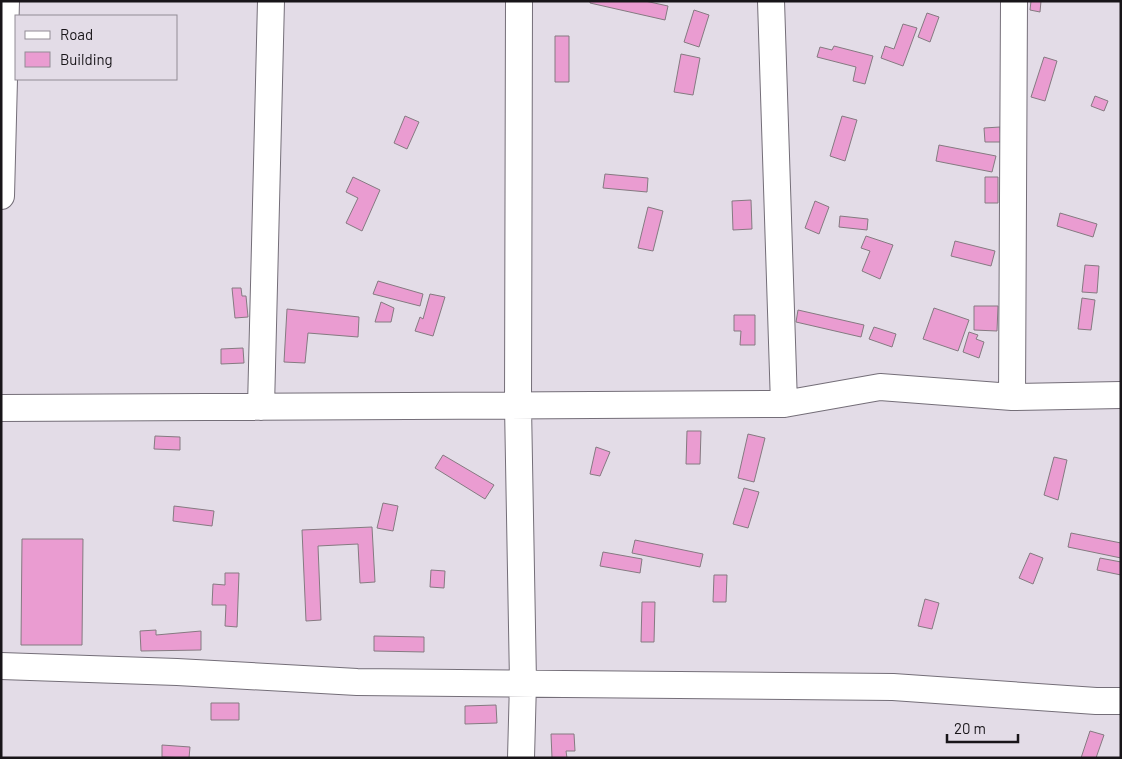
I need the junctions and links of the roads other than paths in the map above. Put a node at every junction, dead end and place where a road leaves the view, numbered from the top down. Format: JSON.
{"nodes":[{"id":1,"x":6,"y":1,"type":"edge"},
{"id":2,"x":271,"y":1,"type":"edge"},
{"id":3,"x":519,"y":1,"type":"edge"},
{"id":4,"x":771,"y":1,"type":"edge"},
{"id":5,"x":1014,"y":1,"type":"edge"},
{"id":6,"x":1,"y":196,"type":"edge"},
{"id":7,"x":1121,"y":396,"type":"edge"},
{"id":8,"x":1012,"y":397,"type":"junction"},
{"id":9,"x":784,"y":404,"type":"junction"},
{"id":10,"x":518,"y":406,"type":"junction"},
{"id":11,"x":261,"y":407,"type":"junction"},
{"id":12,"x":1,"y":408,"type":"edge"},
{"id":13,"x":1,"y":666,"type":"edge"},
{"id":14,"x":523,"y":682,"type":"junction"},
{"id":15,"x":1121,"y":700,"type":"edge"},
{"id":16,"x":522,"y":758,"type":"edge"}],
"edges":[{"from":1,"to":6,"type":"street"},
{"from":2,"to":11,"type":"street"},
{"from":3,"to":10,"type":"street"},
{"from":4,"to":9,"type":"street"},
{"from":5,"to":8,"type":"street"},
{"from":7,"to":8,"type":"street"},
{"from":8,"to":9,"type":"street"},
{"from":9,"to":10,"type":"street"},
{"from":10,"to":11,"type":"street"},
{"from":10,"to":14,"type":"street"},
{"from":11,"to":12,"type":"street"},
{"from":13,"to":14,"type":"street"},
{"from":14,"to":15,"type":"street"},
{"from":14,"to":16,"type":"street"}]}
